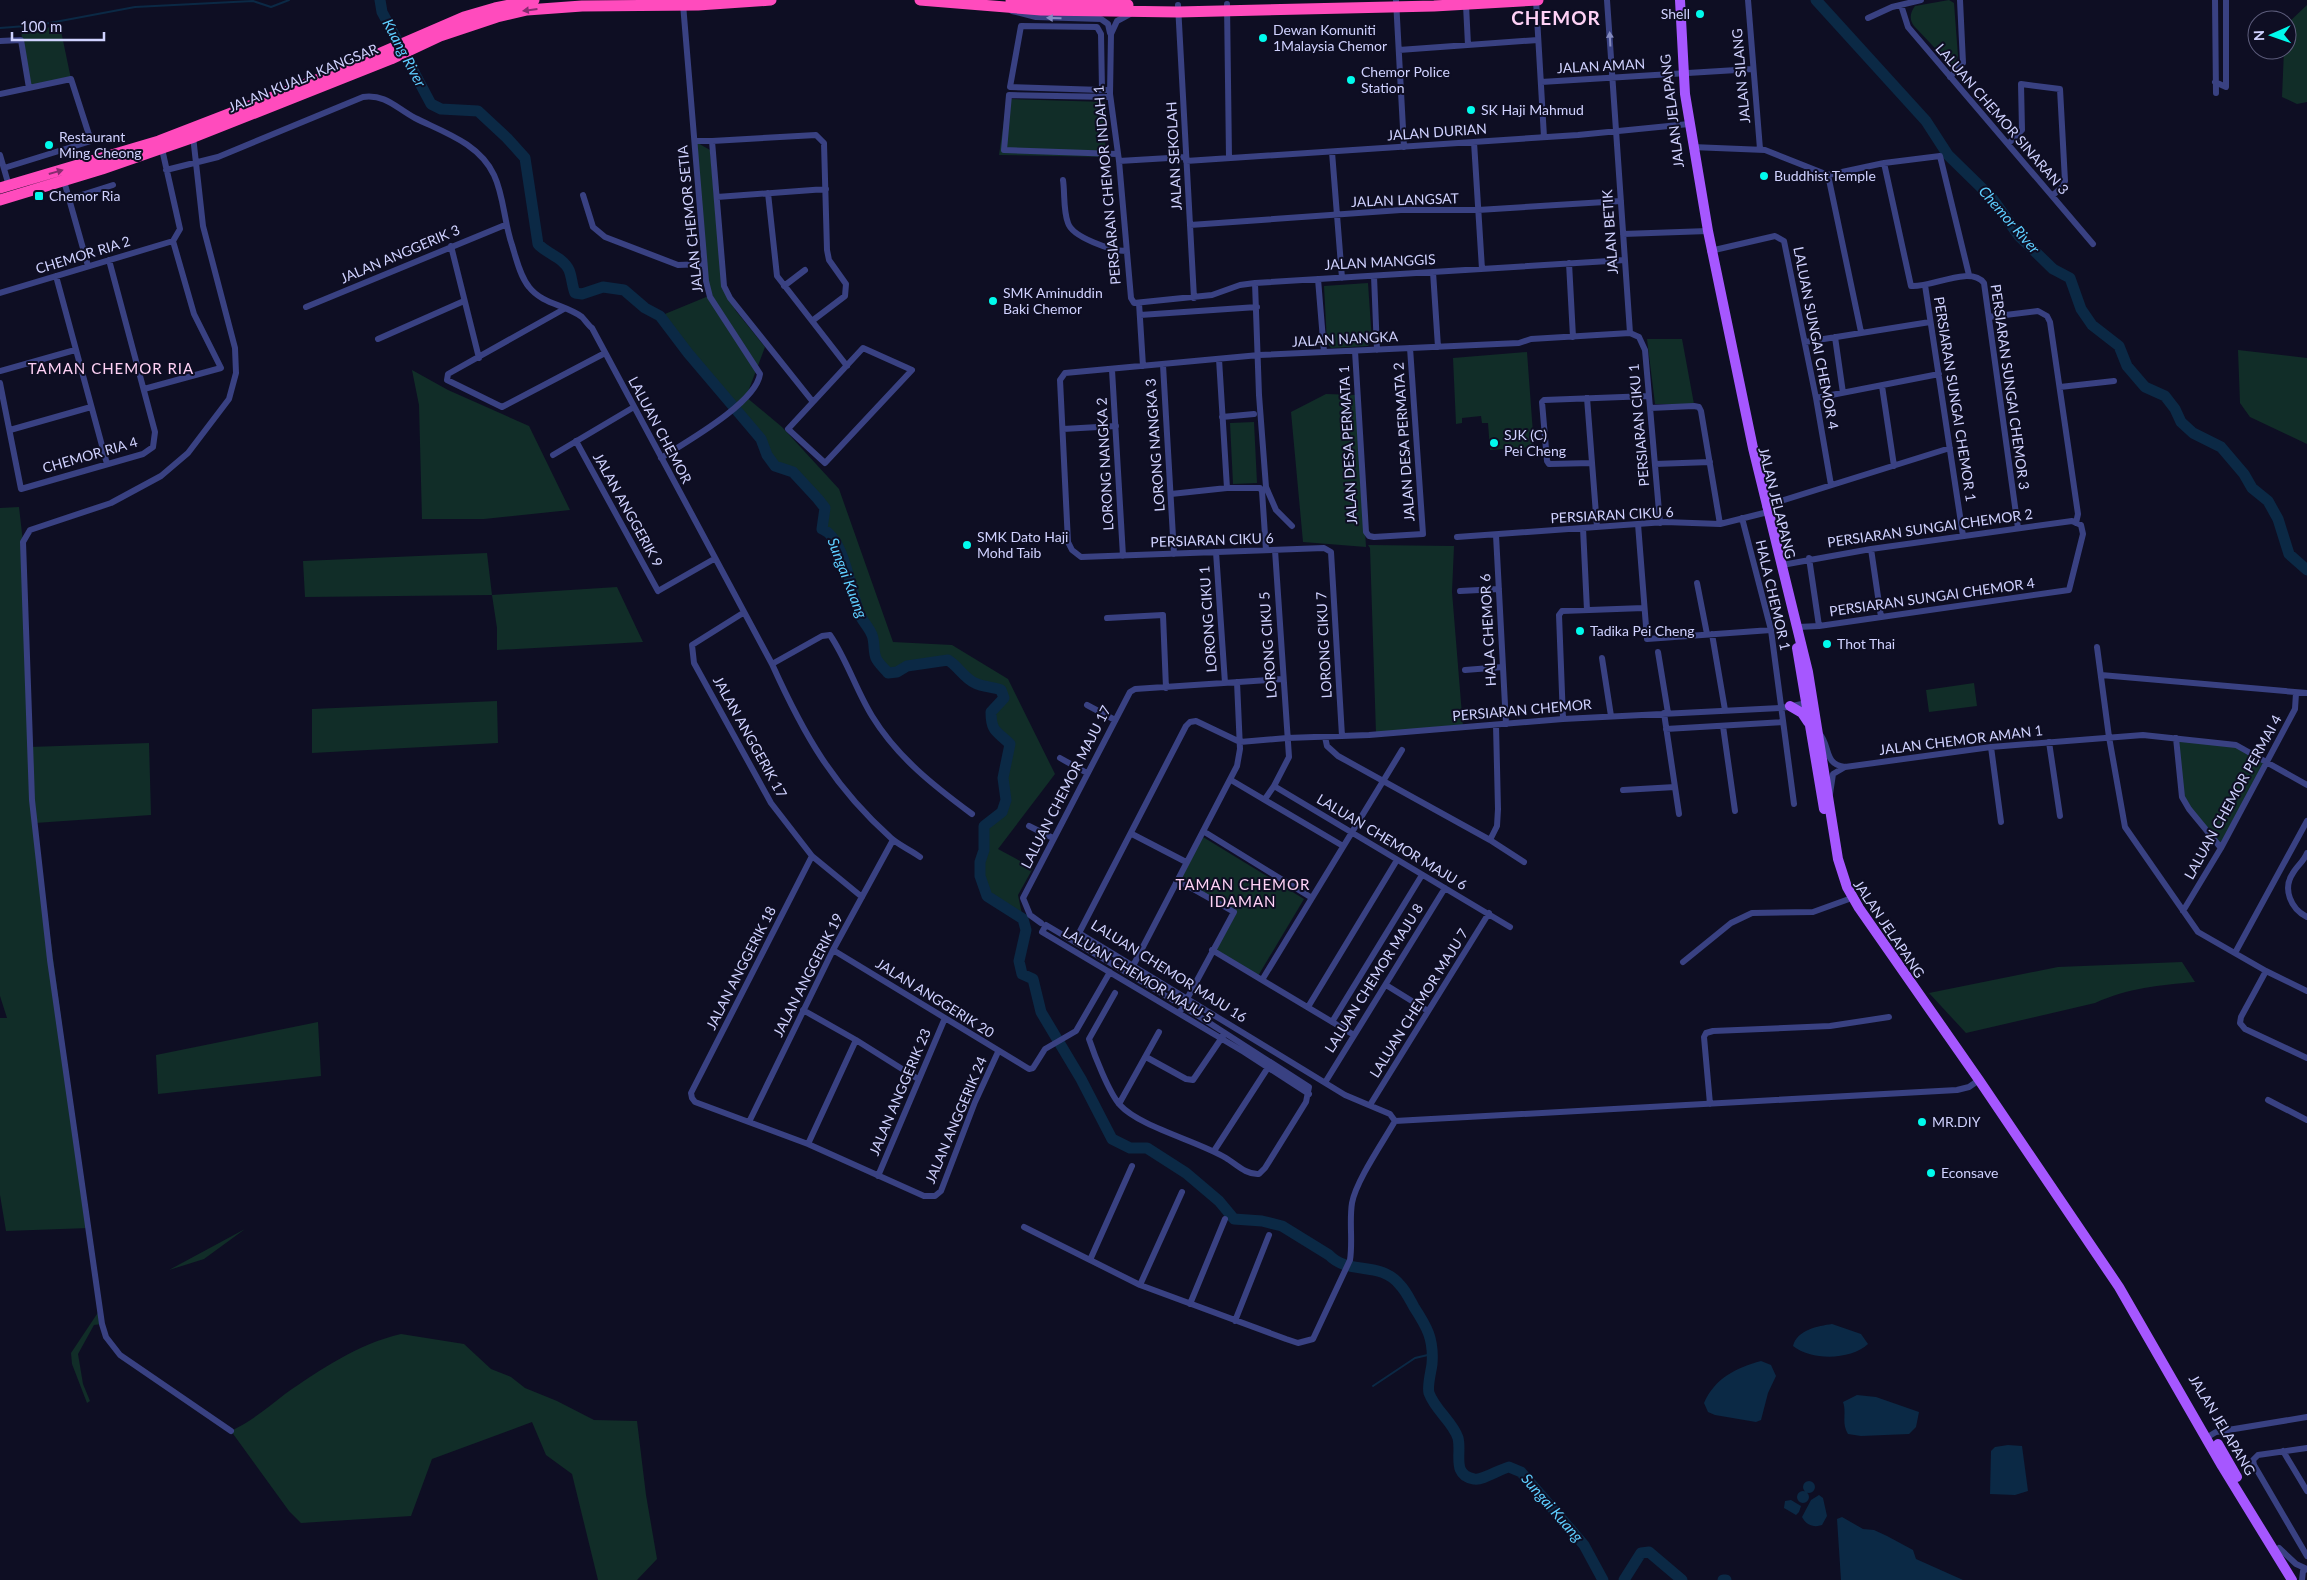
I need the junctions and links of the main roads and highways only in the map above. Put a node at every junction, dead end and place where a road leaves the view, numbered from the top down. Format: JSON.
{"nodes":[{"id":1,"x":534,"y":0,"type":"edge"},
{"id":2,"x":771,"y":0,"type":"edge"},
{"id":3,"x":920,"y":0,"type":"edge"},
{"id":4,"x":1382,"y":0,"type":"edge"},
{"id":5,"x":1537,"y":0,"type":"edge"},
{"id":6,"x":1676,"y":0,"type":"edge"},
{"id":7,"x":1680,"y":0,"type":"edge"},
{"id":8,"x":683,"y":3,"type":"edge"},
{"id":9,"x":1006,"y":3,"type":"edge"},
{"id":10,"x":1396,"y":3,"type":"edge"},
{"id":11,"x":1437,"y":3,"type":"edge"},
{"id":12,"x":1227,"y":7,"type":"junction"},
{"id":13,"x":1178,"y":8,"type":"junction"},
{"id":14,"x":409,"y":45,"type":"junction"},
{"id":15,"x":1681,"y":74,"type":"junction"},
{"id":16,"x":1687,"y":124,"type":"junction"},
{"id":17,"x":193,"y":133,"type":"junction"},
{"id":18,"x":4,"y":182,"type":"edge"},
{"id":19,"x":35,"y":190,"type":"junction"},
{"id":20,"x":0,"y":195,"type":"edge"},
{"id":21,"x":0,"y":200,"type":"edge"},
{"id":22,"x":1706,"y":231,"type":"junction"},
{"id":23,"x":1765,"y":509,"type":"junction"},
{"id":24,"x":1808,"y":672,"type":"junction"},
{"id":25,"x":1804,"y":686,"type":"junction"},
{"id":26,"x":1807,"y":703,"type":"junction"},
{"id":27,"x":1814,"y":729,"type":"junction"},
{"id":28,"x":1831,"y":818,"type":"junction"},
{"id":29,"x":1914,"y":990,"type":"junction"},
{"id":30,"x":2209,"y":1437,"type":"junction"},
{"id":31,"x":2292,"y":1580,"type":"edge"},
{"id":32,"x":2298,"y":1580,"type":"edge"}],
"edges":[{"from":1,"to":14,"type":"highway","name":"JALAN KUALA KANGSAR"},
{"from":2,"to":8,"type":"highway","name":"JALAN KUALA KANGSAR"},
{"from":3,"to":9,"type":"highway"},
{"from":4,"to":12,"type":"highway"},
{"from":5,"to":11,"type":"highway"},
{"from":6,"to":15,"type":"main road","name":"JALAN JELAPANG"},
{"from":7,"to":15,"type":"main road","name":"JALAN JELAPANG"},
{"from":8,"to":14,"type":"highway","name":"JALAN KUALA KANGSAR","one_way":true},
{"from":9,"to":13,"type":"highway"},
{"from":9,"to":13,"type":"highway"},
{"from":10,"to":11,"type":"highway"},
{"from":10,"to":12,"type":"highway"},
{"from":12,"to":13,"type":"highway"},
{"from":14,"to":17,"type":"highway","name":"JALAN KUALA KANGSAR"},
{"from":15,"to":16,"type":"main road","name":"JALAN JELAPANG"},
{"from":16,"to":22,"type":"main road","name":"JALAN JELAPANG"},
{"from":16,"to":22,"type":"main road","name":"JALAN JELAPANG"},
{"from":18,"to":17,"type":"highway","name":"JALAN KUALA KANGSAR","one_way":true},
{"from":17,"to":19,"type":"highway","name":"JALAN KUALA KANGSAR"},
{"from":18,"to":19,"type":"highway"},
{"from":18,"to":20,"type":"highway"},
{"from":19,"to":21,"type":"highway","name":"JALAN KUALA KANGSAR"},
{"from":22,"to":23,"type":"main road","name":"JALAN JELAPANG"},
{"from":23,"to":24,"type":"main road","name":"JALAN JELAPANG"},
{"from":23,"to":25,"type":"main road","name":"JALAN JELAPANG"},
{"from":24,"to":26,"type":"main road"},
{"from":24,"to":27,"type":"main road","name":"JALAN JELAPANG"},
{"from":25,"to":26,"type":"main road","name":"JALAN JELAPANG"},
{"from":25,"to":27,"type":"main road"},
{"from":26,"to":27,"type":"main road","name":"JALAN JELAPANG"},
{"from":26,"to":28,"type":"main road"},
{"from":27,"to":28,"type":"main road","name":"JALAN JELAPANG"},
{"from":27,"to":29,"type":"main road","name":"JALAN JELAPANG"},
{"from":28,"to":29,"type":"main road","name":"JALAN JELAPANG"},
{"from":29,"to":30,"type":"main road","name":"JALAN JELAPANG"},
{"from":30,"to":31,"type":"main road","name":"JALAN JELAPANG"},
{"from":30,"to":32,"type":"main road","name":"JALAN JELAPANG"}]}
